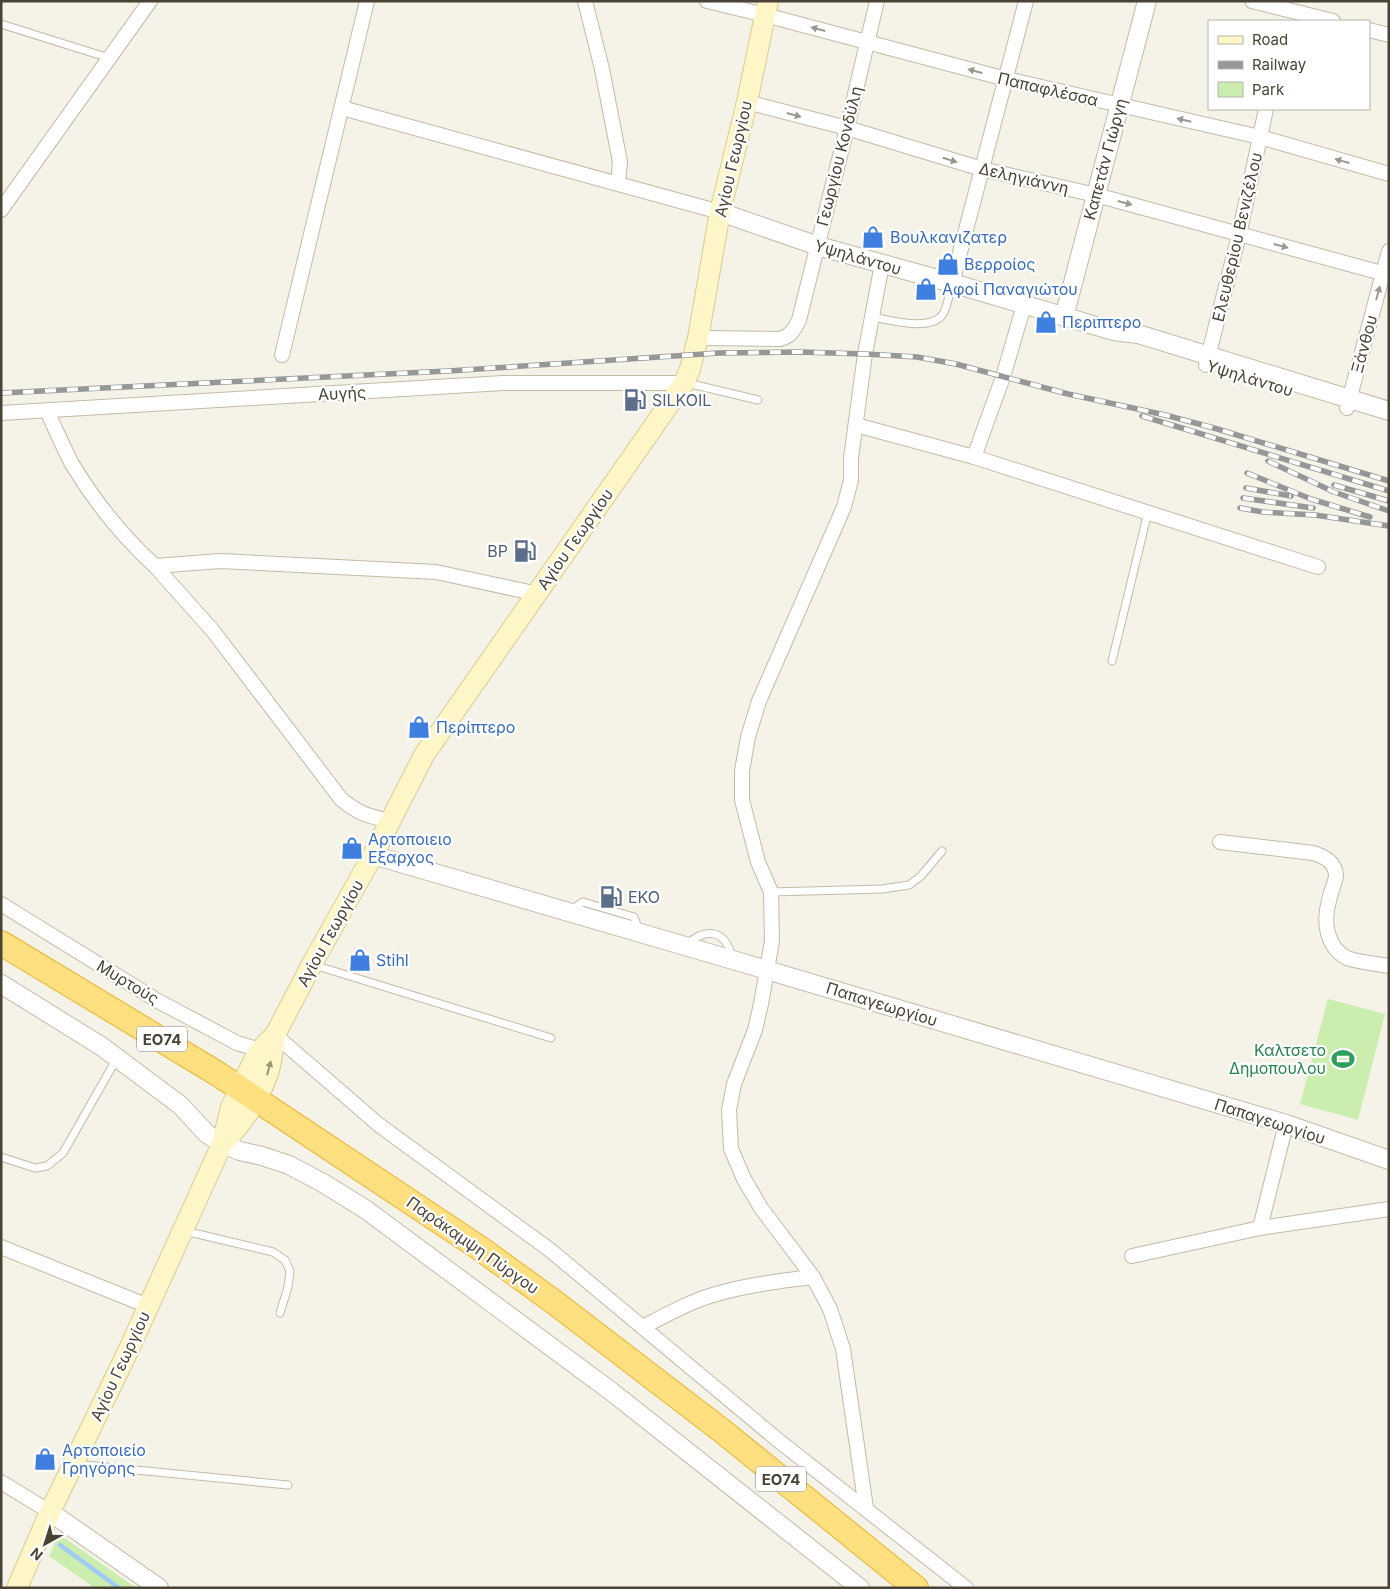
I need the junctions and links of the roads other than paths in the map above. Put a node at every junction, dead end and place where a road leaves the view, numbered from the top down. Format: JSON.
{"nodes":[{"id":1,"x":150,"y":1,"type":"edge"},
{"id":2,"x":367,"y":1,"type":"edge"},
{"id":3,"x":585,"y":1,"type":"edge"},
{"id":4,"x":707,"y":1,"type":"edge"},
{"id":5,"x":877,"y":1,"type":"edge"},
{"id":6,"x":1026,"y":1,"type":"edge"},
{"id":7,"x":1147,"y":1,"type":"edge"},
{"id":8,"x":1252,"y":1,"type":"edge"},
{"id":9,"x":767,"y":8,"type":"edge"},
{"id":10,"x":1289,"y":11,"type":"edge"},
{"id":11,"x":1329,"y":20,"type":"edge"},
{"id":12,"x":1,"y":24,"type":"edge"},
{"id":13,"x":1370,"y":30,"type":"edge"},
{"id":14,"x":1389,"y":35,"type":"edge"},
{"id":15,"x":866,"y":42,"type":"junction"},
{"id":16,"x":110,"y":58,"type":"junction"},
{"id":17,"x":1006,"y":79,"type":"junction"},
{"id":18,"x":747,"y":102,"type":"junction"},
{"id":19,"x":1119,"y":106,"type":"junction"},
{"id":20,"x":342,"y":108,"type":"junction"},
{"id":21,"x":1266,"y":110,"type":"edge"},
{"id":22,"x":847,"y":128,"type":"junction"},
{"id":23,"x":1260,"y":137,"type":"junction"},
{"id":24,"x":982,"y":169,"type":"junction"},
{"id":25,"x":1389,"y":174,"type":"edge"},
{"id":26,"x":618,"y":183,"type":"junction"},
{"id":27,"x":1096,"y":195,"type":"junction"},
{"id":28,"x":1,"y":210,"type":"edge"},
{"id":29,"x":720,"y":212,"type":"junction"},
{"id":30,"x":1239,"y":234,"type":"junction"},
{"id":31,"x":818,"y":246,"type":"junction"},
{"id":32,"x":1389,"y":251,"type":"edge"},
{"id":33,"x":882,"y":264,"type":"junction"},
{"id":34,"x":1386,"y":274,"type":"edge"},
{"id":35,"x":952,"y":283,"type":"junction"},
{"id":36,"x":1024,"y":305,"type":"junction"},
{"id":37,"x":872,"y":317,"type":"junction"},
{"id":38,"x":1064,"y":317,"type":"junction"},
{"id":39,"x":698,"y":338,"type":"junction"},
{"id":40,"x":282,"y":355,"type":"dead end"},
{"id":41,"x":1208,"y":360,"type":"junction"},
{"id":42,"x":684,"y":383,"type":"junction"},
{"id":43,"x":758,"y":400,"type":"dead end"},
{"id":44,"x":1348,"y":403,"type":"junction"},
{"id":45,"x":1389,"y":410,"type":"edge"},
{"id":46,"x":47,"y":411,"type":"junction"},
{"id":47,"x":1,"y":413,"type":"edge"},
{"id":48,"x":1389,"y":421,"type":"edge"},
{"id":49,"x":856,"y":425,"type":"junction"},
{"id":50,"x":974,"y":457,"type":"junction"},
{"id":51,"x":1148,"y":512,"type":"junction"},
{"id":52,"x":155,"y":566,"type":"junction"},
{"id":53,"x":1318,"y":567,"type":"dead end"},
{"id":54,"x":538,"y":594,"type":"junction"},
{"id":55,"x":1112,"y":661,"type":"dead end"},
{"id":56,"x":390,"y":820,"type":"junction"},
{"id":57,"x":1220,"y":842,"type":"dead end"},
{"id":58,"x":942,"y":851,"type":"dead end"},
{"id":59,"x":373,"y":855,"type":"junction"},
{"id":60,"x":771,"y":892,"type":"junction"},
{"id":61,"x":1,"y":904,"type":"edge"},
{"id":62,"x":1,"y":942,"type":"edge"},
{"id":63,"x":312,"y":964,"type":"junction"},
{"id":64,"x":1389,"y":966,"type":"edge"},
{"id":65,"x":767,"y":970,"type":"junction"},
{"id":66,"x":1,"y":984,"type":"edge"},
{"id":67,"x":275,"y":1035,"type":"junction"},
{"id":68,"x":551,"y":1038,"type":"dead end"},
{"id":69,"x":260,"y":1050,"type":"junction"},
{"id":70,"x":117,"y":1057,"type":"junction"},
{"id":71,"x":248,"y":1093,"type":"junction"},
{"id":72,"x":1286,"y":1124,"type":"junction"},
{"id":73,"x":222,"y":1144,"type":"junction"},
{"id":74,"x":1,"y":1157,"type":"edge"},
{"id":75,"x":1389,"y":1160,"type":"edge"},
{"id":76,"x":1389,"y":1208,"type":"edge"},
{"id":77,"x":1260,"y":1228,"type":"junction"},
{"id":78,"x":182,"y":1230,"type":"junction"},
{"id":79,"x":1,"y":1247,"type":"edge"},
{"id":80,"x":1132,"y":1256,"type":"dead end"},
{"id":81,"x":813,"y":1277,"type":"junction"},
{"id":82,"x":148,"y":1306,"type":"junction"},
{"id":83,"x":280,"y":1312,"type":"dead end"},
{"id":84,"x":643,"y":1327,"type":"junction"},
{"id":85,"x":72,"y":1466,"type":"junction"},
{"id":86,"x":1,"y":1482,"type":"edge"},
{"id":87,"x":288,"y":1486,"type":"dead end"},
{"id":88,"x":866,"y":1508,"type":"junction"},
{"id":89,"x":50,"y":1512,"type":"junction"},
{"id":90,"x":17,"y":1588,"type":"edge"},
{"id":91,"x":159,"y":1588,"type":"edge"},
{"id":92,"x":860,"y":1588,"type":"edge"},
{"id":93,"x":916,"y":1588,"type":"edge"},
{"id":94,"x":966,"y":1588,"type":"edge"}],
"edges":[{"from":1,"to":16,"type":"street"},
{"from":2,"to":20,"type":"street"},
{"from":3,"to":26,"type":"street"},
{"from":4,"to":9,"type":"street","name":"Παπαφλέσσα"},
{"from":5,"to":15,"type":"street","name":"Γεωργίου Κονδύλη"},
{"from":6,"to":17,"type":"street"},
{"from":7,"to":19,"type":"street","name":"Καπετάν Γιώργη"},
{"from":8,"to":10,"type":"street"},
{"from":15,"to":9,"type":"street","name":"Παπαφλέσσα","one_way":true},
{"from":9,"to":18,"type":"main road","name":"Αγίου Γεωργίου"},
{"from":10,"to":11,"type":"street"},
{"from":12,"to":16,"type":"lane"},
{"from":13,"to":14,"type":"street"},
{"from":17,"to":15,"type":"street","name":"Παπαφλέσσα","one_way":true},
{"from":15,"to":22,"type":"street","name":"Γεωργίου Κονδύλη"},
{"from":16,"to":28,"type":"street"},
{"from":17,"to":19,"type":"street","name":"Παπαφλέσσα"},
{"from":17,"to":24,"type":"street"},
{"from":18,"to":22,"type":"street","name":"Δεληγιάννη","one_way":true},
{"from":18,"to":29,"type":"main road","name":"Αγίου Γεωργίου"},
{"from":23,"to":19,"type":"street","name":"Παπαφλέσσα","one_way":true},
{"from":19,"to":27,"type":"street","name":"Καπετάν Γιώργη"},
{"from":20,"to":26,"type":"street"},
{"from":20,"to":40,"type":"street"},
{"from":21,"to":23,"type":"street","name":"Ελευθερίου Βενιζέλου"},
{"from":22,"to":24,"type":"street","name":"Δεληγιάννη","one_way":true},
{"from":22,"to":31,"type":"street","name":"Γεωργίου Κονδύλη"},
{"from":25,"to":23,"type":"street","name":"Παπαφλέσσα","one_way":true},
{"from":23,"to":30,"type":"street","name":"Ελευθερίου Βενιζέλου"},
{"from":24,"to":27,"type":"street","name":"Δεληγιάννη"},
{"from":24,"to":35,"type":"street"},
{"from":26,"to":29,"type":"street"},
{"from":27,"to":30,"type":"street","name":"Δεληγιάννη","one_way":true},
{"from":27,"to":38,"type":"street","name":"Καπετάν Γιώργη"},
{"from":29,"to":31,"type":"street","name":"Υψηλάντου"},
{"from":29,"to":39,"type":"main road","name":"Αγίου Γεωργίου"},
{"from":30,"to":34,"type":"street","name":"Δεληγιάννη","one_way":true},
{"from":30,"to":41,"type":"street","name":"Ελευθερίου Βενιζέλου"},
{"from":31,"to":33,"type":"street","name":"Υψηλάντου"},
{"from":31,"to":39,"type":"street","name":"Γεωργίου Κονδύλη"},
{"from":32,"to":34,"type":"street","name":"Ξάνθου"},
{"from":33,"to":35,"type":"street","name":"Υψηλάντου"},
{"from":33,"to":37,"type":"street"},
{"from":44,"to":34,"type":"street","name":"Ξάνθου","one_way":true},
{"from":35,"to":36,"type":"street","name":"Υψηλάντου"},
{"from":35,"to":37,"type":"lane"},
{"from":36,"to":38,"type":"street","name":"Υψηλάντου"},
{"from":36,"to":50,"type":"street"},
{"from":37,"to":49,"type":"street"},
{"from":38,"to":41,"type":"street","name":"Υψηλάντου"},
{"from":39,"to":42,"type":"main road","name":"Αγίου Γεωργίου"},
{"from":41,"to":44,"type":"street","name":"Υψηλάντου"},
{"from":42,"to":43,"type":"lane"},
{"from":42,"to":46,"type":"street","name":"Αυγής"},
{"from":42,"to":54,"type":"main road","name":"Αγίου Γεωργίου"},
{"from":44,"to":45,"type":"street","name":"Υψηλάντου"},
{"from":44,"to":48,"type":"street","name":"Υψηλάντου"},
{"from":46,"to":47,"type":"street","name":"Αυγής"},
{"from":46,"to":52,"type":"street"},
{"from":49,"to":50,"type":"street"},
{"from":49,"to":60,"type":"street"},
{"from":50,"to":51,"type":"street"},
{"from":51,"to":53,"type":"street"},
{"from":51,"to":55,"type":"lane"},
{"from":52,"to":54,"type":"street"},
{"from":52,"to":56,"type":"street"},
{"from":54,"to":56,"type":"main road","name":"Αγίου Γεωργίου"},
{"from":56,"to":59,"type":"main road","name":"Αγίου Γεωργίου"},
{"from":57,"to":64,"type":"street"},
{"from":58,"to":60,"type":"lane"},
{"from":59,"to":63,"type":"main road","name":"Αγίου Γεωργίου"},
{"from":59,"to":65,"type":"street","name":"Παπαγεωργίου"},
{"from":60,"to":65,"type":"street"},
{"from":61,"to":69,"type":"street","name":"Μυρτούς"},
{"from":62,"to":71,"type":"highway","name":"Παράκαμψη Πύργου","number":"ΕΟ74"},
{"from":63,"to":67,"type":"main road","name":"Αγίου Γεωργίου"},
{"from":63,"to":68,"type":"lane"},
{"from":65,"to":72,"type":"street","name":"Παπαγεωργίου"},
{"from":65,"to":81,"type":"street"},
{"from":66,"to":70,"type":"street"},
{"from":67,"to":69,"type":"main road","name":"Αγίου Γεωργίου"},
{"from":71,"to":67,"type":"main road","name":"Αγίου Γεωργίου","one_way":true},
{"from":67,"to":84,"type":"street"},
{"from":69,"to":71,"type":"main road","name":"Αγίου Γεωργίου"},
{"from":70,"to":73,"type":"street"},
{"from":70,"to":74,"type":"lane"},
{"from":71,"to":73,"type":"main road","name":"Αγίου Γεωργίου"},
{"from":71,"to":93,"type":"highway","name":"Παράκαμψη Πύργου","number":"ΕΟ74"},
{"from":72,"to":75,"type":"street","name":"Παπαγεωργίου"},
{"from":72,"to":77,"type":"street"},
{"from":73,"to":78,"type":"main road","name":"Αγίου Γεωργίου"},
{"from":73,"to":92,"type":"street"},
{"from":76,"to":77,"type":"street"},
{"from":77,"to":80,"type":"street"},
{"from":78,"to":82,"type":"main road","name":"Αγίου Γεωργίου"},
{"from":78,"to":83,"type":"lane"},
{"from":79,"to":82,"type":"street"},
{"from":81,"to":84,"type":"street"},
{"from":81,"to":88,"type":"street"},
{"from":82,"to":85,"type":"main road","name":"Αγίου Γεωργίου"},
{"from":84,"to":88,"type":"street"},
{"from":85,"to":87,"type":"lane"},
{"from":85,"to":89,"type":"main road","name":"Αγίου Γεωργίου"},
{"from":86,"to":89,"type":"street"},
{"from":88,"to":94,"type":"street"},
{"from":89,"to":90,"type":"main road","name":"Αγίου Γεωργίου"},
{"from":89,"to":91,"type":"street"}]}
